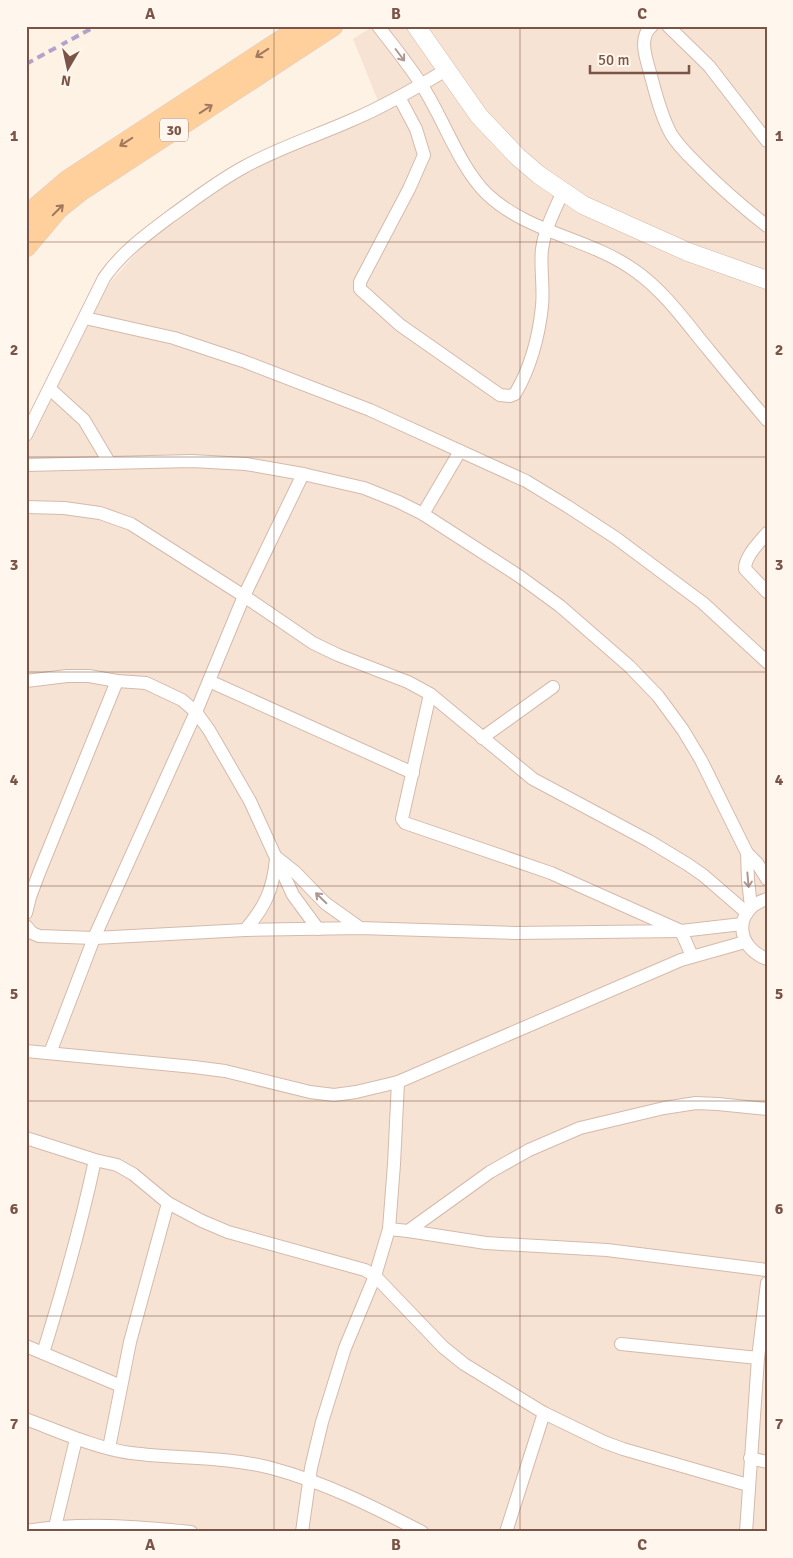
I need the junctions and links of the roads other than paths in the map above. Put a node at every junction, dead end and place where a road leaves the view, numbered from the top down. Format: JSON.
{"nodes":[{"id":1,"x":303,"y":26,"type":"edge"},
{"id":2,"x":333,"y":26,"type":"edge"},
{"id":3,"x":378,"y":26,"type":"edge"},
{"id":4,"x":416,"y":26,"type":"edge"},
{"id":5,"x":652,"y":26,"type":"edge"},
{"id":6,"x":668,"y":26,"type":"edge"},
{"id":7,"x":446,"y":70,"type":"junction"},
{"id":8,"x":422,"y":84,"type":"junction"},
{"id":9,"x":399,"y":97,"type":"junction"},
{"id":10,"x":767,"y":141,"type":"edge"},
{"id":11,"x":563,"y":191,"type":"junction"},
{"id":12,"x":26,"y":216,"type":"edge"},
{"id":13,"x":767,"y":226,"type":"edge"},
{"id":14,"x":546,"y":228,"type":"junction"},
{"id":15,"x":26,"y":247,"type":"edge"},
{"id":16,"x":767,"y":280,"type":"edge"},
{"id":17,"x":84,"y":318,"type":"junction"},
{"id":18,"x":50,"y":388,"type":"junction"},
{"id":19,"x":767,"y":420,"type":"edge"},
{"id":20,"x":26,"y":436,"type":"edge"},
{"id":21,"x":460,"y":451,"type":"junction"},
{"id":22,"x":109,"y":462,"type":"junction"},
{"id":23,"x":26,"y":465,"type":"edge"},
{"id":24,"x":303,"y":474,"type":"junction"},
{"id":25,"x":27,"y":510,"type":"edge"},
{"id":26,"x":424,"y":514,"type":"junction"},
{"id":27,"x":767,"y":533,"type":"edge"},
{"id":28,"x":767,"y":592,"type":"edge"},
{"id":29,"x":244,"y":596,"type":"junction"},
{"id":30,"x":767,"y":662,"type":"edge"},
{"id":31,"x":26,"y":681,"type":"edge"},
{"id":32,"x":117,"y":681,"type":"junction"},
{"id":33,"x":209,"y":681,"type":"junction"},
{"id":34,"x":553,"y":687,"type":"dead end"},
{"id":35,"x":430,"y":694,"type":"junction"},
{"id":36,"x":196,"y":712,"type":"junction"},
{"id":37,"x":482,"y":738,"type":"junction"},
{"id":38,"x":413,"y":774,"type":"junction"},
{"id":39,"x":747,"y":853,"type":"junction"},
{"id":40,"x":276,"y":857,"type":"junction"},
{"id":41,"x":767,"y":879,"type":"edge"},
{"id":42,"x":767,"y":899,"type":"edge"},
{"id":43,"x":26,"y":912,"type":"edge"},
{"id":44,"x":747,"y":914,"type":"junction"},
{"id":45,"x":26,"y":926,"type":"edge"},
{"id":46,"x":360,"y":928,"type":"junction"},
{"id":47,"x":318,"y":929,"type":"junction"},
{"id":48,"x":245,"y":930,"type":"junction"},
{"id":49,"x":681,"y":931,"type":"junction"},
{"id":50,"x":94,"y":938,"type":"junction"},
{"id":51,"x":745,"y":942,"type":"junction"},
{"id":52,"x":692,"y":956,"type":"junction"},
{"id":53,"x":767,"y":959,"type":"edge"},
{"id":54,"x":26,"y":1051,"type":"edge"},
{"id":55,"x":50,"y":1053,"type":"junction"},
{"id":56,"x":398,"y":1082,"type":"junction"},
{"id":57,"x":767,"y":1110,"type":"edge"},
{"id":58,"x":26,"y":1138,"type":"edge"},
{"id":59,"x":95,"y":1160,"type":"junction"},
{"id":60,"x":168,"y":1203,"type":"junction"},
{"id":61,"x":389,"y":1229,"type":"junction"},
{"id":62,"x":408,"y":1230,"type":"junction"},
{"id":63,"x":767,"y":1270,"type":"edge"},
{"id":64,"x":375,"y":1276,"type":"junction"},
{"id":65,"x":767,"y":1283,"type":"edge"},
{"id":66,"x":621,"y":1344,"type":"dead end"},
{"id":67,"x":26,"y":1346,"type":"edge"},
{"id":68,"x":43,"y":1353,"type":"junction"},
{"id":69,"x":758,"y":1358,"type":"junction"},
{"id":70,"x":121,"y":1386,"type":"junction"},
{"id":71,"x":544,"y":1413,"type":"junction"},
{"id":72,"x":26,"y":1419,"type":"edge"},
{"id":73,"x":76,"y":1439,"type":"junction"},
{"id":74,"x":109,"y":1448,"type":"junction"},
{"id":75,"x":750,"y":1458,"type":"junction"},
{"id":76,"x":767,"y":1462,"type":"edge"},
{"id":77,"x":311,"y":1480,"type":"junction"},
{"id":78,"x":748,"y":1485,"type":"junction"},
{"id":79,"x":55,"y":1527,"type":"junction"},
{"id":80,"x":26,"y":1531,"type":"edge"},
{"id":81,"x":191,"y":1532,"type":"edge"},
{"id":82,"x":302,"y":1532,"type":"edge"},
{"id":83,"x":422,"y":1532,"type":"edge"},
{"id":84,"x":506,"y":1532,"type":"edge"},
{"id":85,"x":746,"y":1532,"type":"edge"}],
"edges":[{"from":1,"to":12,"type":"main road","number":"30","one_way":true},
{"from":15,"to":2,"type":"main road","number":"30","one_way":true},
{"from":3,"to":8,"type":"street","one_way":true},
{"from":4,"to":7,"type":"street"},
{"from":5,"to":13,"type":"street"},
{"from":6,"to":10,"type":"street"},
{"from":7,"to":8,"type":"street"},
{"from":7,"to":11,"type":"street"},
{"from":8,"to":9,"type":"street"},
{"from":8,"to":14,"type":"street"},
{"from":9,"to":14,"type":"street"},
{"from":9,"to":17,"type":"street"},
{"from":11,"to":14,"type":"street"},
{"from":11,"to":16,"type":"street"},
{"from":14,"to":19,"type":"street"},
{"from":17,"to":18,"type":"street"},
{"from":17,"to":21,"type":"street"},
{"from":18,"to":20,"type":"street"},
{"from":18,"to":22,"type":"street"},
{"from":21,"to":26,"type":"street"},
{"from":21,"to":30,"type":"street"},
{"from":22,"to":23,"type":"street"},
{"from":22,"to":24,"type":"street"},
{"from":24,"to":26,"type":"street"},
{"from":24,"to":29,"type":"street"},
{"from":25,"to":29,"type":"street"},
{"from":26,"to":39,"type":"street"},
{"from":27,"to":28,"type":"street"},
{"from":29,"to":33,"type":"street"},
{"from":29,"to":35,"type":"street"},
{"from":31,"to":32,"type":"street"},
{"from":32,"to":36,"type":"street"},
{"from":32,"to":43,"type":"street"},
{"from":33,"to":36,"type":"street"},
{"from":33,"to":38,"type":"street"},
{"from":34,"to":37,"type":"street"},
{"from":35,"to":37,"type":"street"},
{"from":35,"to":38,"type":"street"},
{"from":36,"to":40,"type":"street"},
{"from":36,"to":50,"type":"street"},
{"from":37,"to":44,"type":"street"},
{"from":38,"to":49,"type":"street"},
{"from":39,"to":41,"type":"street"},
{"from":39,"to":44,"type":"street","one_way":true},
{"from":46,"to":40,"type":"street","one_way":true},
{"from":40,"to":47,"type":"street"},
{"from":40,"to":48,"type":"street"},
{"from":42,"to":44,"type":"street"},
{"from":44,"to":49,"type":"street"},
{"from":44,"to":51,"type":"street"},
{"from":45,"to":50,"type":"street"},
{"from":46,"to":47,"type":"street"},
{"from":46,"to":49,"type":"street"},
{"from":47,"to":48,"type":"street"},
{"from":48,"to":50,"type":"street"},
{"from":49,"to":52,"type":"street"},
{"from":50,"to":55,"type":"street"},
{"from":51,"to":52,"type":"street"},
{"from":51,"to":53,"type":"street"},
{"from":52,"to":56,"type":"street"},
{"from":54,"to":55,"type":"street"},
{"from":55,"to":56,"type":"street"},
{"from":56,"to":61,"type":"street"},
{"from":57,"to":62,"type":"street"},
{"from":58,"to":59,"type":"street"},
{"from":59,"to":60,"type":"street"},
{"from":59,"to":68,"type":"street"},
{"from":60,"to":64,"type":"street"},
{"from":60,"to":70,"type":"street"},
{"from":61,"to":62,"type":"street"},
{"from":61,"to":64,"type":"street"},
{"from":62,"to":63,"type":"street"},
{"from":64,"to":71,"type":"street"},
{"from":64,"to":77,"type":"street"},
{"from":65,"to":69,"type":"street"},
{"from":66,"to":69,"type":"street"},
{"from":67,"to":68,"type":"street"},
{"from":68,"to":70,"type":"street"},
{"from":69,"to":75,"type":"street"},
{"from":70,"to":74,"type":"street"},
{"from":71,"to":78,"type":"street"},
{"from":71,"to":84,"type":"street"},
{"from":72,"to":73,"type":"street"},
{"from":73,"to":74,"type":"street"},
{"from":73,"to":79,"type":"street"},
{"from":74,"to":77,"type":"street"},
{"from":75,"to":76,"type":"street"},
{"from":75,"to":78,"type":"street"},
{"from":77,"to":82,"type":"street"},
{"from":77,"to":83,"type":"street"},
{"from":78,"to":85,"type":"street"},
{"from":79,"to":80,"type":"street"},
{"from":79,"to":81,"type":"street"}]}
